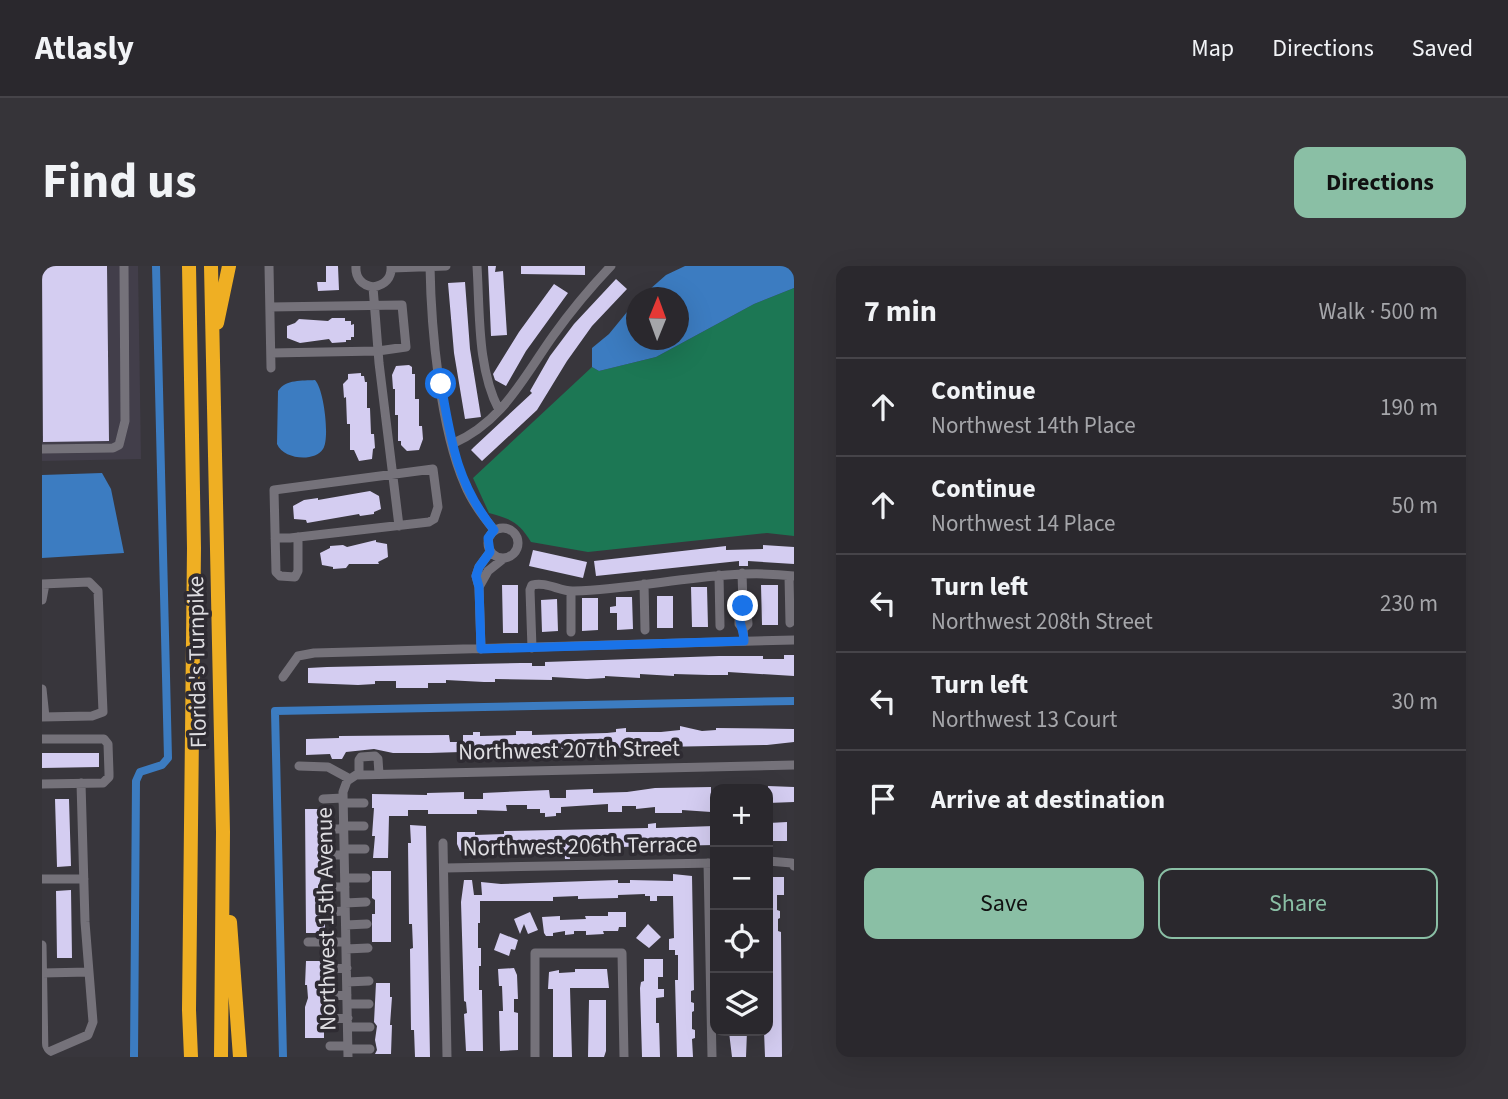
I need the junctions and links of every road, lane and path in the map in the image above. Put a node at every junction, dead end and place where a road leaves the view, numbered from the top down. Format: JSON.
{"nodes":[{"id":1,"x":124,"y":266,"type":"edge"},
{"id":2,"x":188,"y":266,"type":"edge"},
{"id":3,"x":211,"y":266,"type":"edge"},
{"id":4,"x":229,"y":266,"type":"edge"},
{"id":5,"x":269,"y":266,"type":"edge"},
{"id":6,"x":356,"y":266,"type":"edge"},
{"id":7,"x":430,"y":266,"type":"edge"},
{"id":8,"x":446,"y":266,"type":"edge"},
{"id":9,"x":477,"y":266,"type":"edge"},
{"id":10,"x":391,"y":267,"type":"edge"},
{"id":11,"x":608,"y":267,"type":"edge"},
{"id":12,"x":373,"y":287,"type":"junction"},
{"id":13,"x":374,"y":306,"type":"junction"},
{"id":14,"x":270,"y":307,"type":"junction"},
{"id":15,"x":213,"y":344,"type":"junction"},
{"id":16,"x":377,"y":351,"type":"junction"},
{"id":17,"x":271,"y":353,"type":"junction"},
{"id":18,"x":271,"y":368,"type":"dead end"},
{"id":19,"x":499,"y":410,"type":"junction"},
{"id":20,"x":452,"y":444,"type":"junction"},
{"id":21,"x":42,"y":449,"type":"edge"},
{"id":22,"x":393,"y":475,"type":"junction"},
{"id":23,"x":399,"y":526,"type":"junction"},
{"id":24,"x":494,"y":530,"type":"junction"},
{"id":25,"x":298,"y":537,"type":"junction"},
{"id":26,"x":275,"y":538,"type":"junction"},
{"id":27,"x":490,"y":552,"type":"junction"},
{"id":28,"x":503,"y":559,"type":"junction"},
{"id":29,"x":742,"y":573,"type":"junction"},
{"id":30,"x":719,"y":575,"type":"junction"},
{"id":31,"x":791,"y":576,"type":"edge"},
{"id":32,"x":44,"y":584,"type":"edge"},
{"id":33,"x":644,"y":584,"type":"junction"},
{"id":34,"x":479,"y":587,"type":"junction"},
{"id":35,"x":571,"y":592,"type":"junction"},
{"id":36,"x":42,"y":600,"type":"edge"},
{"id":37,"x":790,"y":623,"type":"dead end"},
{"id":38,"x":720,"y":626,"type":"dead end"},
{"id":39,"x":645,"y":630,"type":"dead end"},
{"id":40,"x":571,"y":632,"type":"dead end"},
{"id":41,"x":794,"y":640,"type":"edge"},
{"id":42,"x":744,"y":641,"type":"junction"},
{"id":43,"x":532,"y":648,"type":"junction"},
{"id":44,"x":481,"y":649,"type":"junction"},
{"id":45,"x":283,"y":677,"type":"dead end"},
{"id":46,"x":42,"y":689,"type":"edge"},
{"id":47,"x":43,"y":717,"type":"edge"},
{"id":48,"x":42,"y":739,"type":"edge"},
{"id":49,"x":794,"y":765,"type":"edge"},
{"id":50,"x":299,"y":766,"type":"dead end"},
{"id":51,"x":379,"y":774,"type":"junction"},
{"id":52,"x":352,"y":779,"type":"junction"},
{"id":53,"x":81,"y":783,"type":"junction"},
{"id":54,"x":42,"y":784,"type":"edge"},
{"id":55,"x":323,"y":799,"type":"dead end"},
{"id":56,"x":343,"y":801,"type":"junction"},
{"id":57,"x":364,"y":803,"type":"dead end"},
{"id":58,"x":364,"y":826,"type":"dead end"},
{"id":59,"x":343,"y":827,"type":"junction"},
{"id":60,"x":325,"y":829,"type":"dead end"},
{"id":61,"x":223,"y":832,"type":"junction"},
{"id":62,"x":443,"y":843,"type":"dead end"},
{"id":63,"x":365,"y":849,"type":"dead end"},
{"id":64,"x":344,"y":852,"type":"junction"},
{"id":65,"x":324,"y":855,"type":"dead end"},
{"id":66,"x":773,"y":862,"type":"edge"},
{"id":67,"x":710,"y":863,"type":"edge"},
{"id":68,"x":793,"y":864,"type":"edge"},
{"id":69,"x":444,"y":868,"type":"junction"},
{"id":70,"x":366,"y":878,"type":"dead end"},
{"id":71,"x":42,"y":879,"type":"edge"},
{"id":72,"x":84,"y":879,"type":"junction"},
{"id":73,"x":345,"y":882,"type":"junction"},
{"id":74,"x":325,"y":887,"type":"dead end"},
{"id":75,"x":366,"y":902,"type":"dead end"},
{"id":76,"x":345,"y":907,"type":"junction"},
{"id":77,"x":712,"y":910,"type":"edge"},
{"id":78,"x":326,"y":912,"type":"dead end"},
{"id":79,"x":367,"y":924,"type":"dead end"},
{"id":80,"x":346,"y":925,"type":"junction"},
{"id":81,"x":308,"y":942,"type":"dead end"},
{"id":82,"x":42,"y":944,"type":"edge"},
{"id":83,"x":346,"y":945,"type":"junction"},
{"id":84,"x":368,"y":948,"type":"dead end"},
{"id":85,"x":347,"y":968,"type":"junction"},
{"id":86,"x":329,"y":969,"type":"dead end"},
{"id":87,"x":89,"y":972,"type":"junction"},
{"id":88,"x":42,"y":973,"type":"edge"},
{"id":89,"x":369,"y":981,"type":"dead end"},
{"id":90,"x":347,"y":982,"type":"junction"},
{"id":91,"x":330,"y":996,"type":"dead end"},
{"id":92,"x":347,"y":1000,"type":"junction"},
{"id":93,"x":369,"y":1004,"type":"dead end"},
{"id":94,"x":190,"y":1010,"type":"junction"},
{"id":95,"x":330,"y":1019,"type":"dead end"},
{"id":96,"x":348,"y":1023,"type":"junction"},
{"id":97,"x":370,"y":1027,"type":"dead end"},
{"id":98,"x":330,"y":1046,"type":"dead end"},
{"id":99,"x":370,"y":1049,"type":"dead end"},
{"id":100,"x":348,"y":1050,"type":"edge"},
{"id":101,"x":43,"y":1055,"type":"edge"},
{"id":102,"x":183,"y":1057,"type":"edge"},
{"id":103,"x":191,"y":1057,"type":"edge"},
{"id":104,"x":221,"y":1057,"type":"edge"},
{"id":105,"x":240,"y":1057,"type":"edge"},
{"id":106,"x":447,"y":1057,"type":"edge"},
{"id":107,"x":535,"y":1057,"type":"edge"},
{"id":108,"x":624,"y":1057,"type":"edge"},
{"id":109,"x":712,"y":1057,"type":"edge"}],
"edges":[{"from":1,"to":21,"type":"street"},
{"from":2,"to":94,"type":"highway","name":"Florida's Turnpike"},
{"from":3,"to":15,"type":"highway","name":"Florida's Turnpike"},
{"from":4,"to":15,"type":"highway"},
{"from":5,"to":14,"type":"street"},
{"from":6,"to":12,"type":"street"},
{"from":7,"to":8,"type":"street"},
{"from":7,"to":10,"type":"street"},
{"from":7,"to":20,"type":"street"},
{"from":9,"to":19,"type":"street"},
{"from":10,"to":12,"type":"street"},
{"from":11,"to":19,"type":"street"},
{"from":12,"to":13,"type":"street"},
{"from":13,"to":14,"type":"street"},
{"from":13,"to":16,"type":"street"},
{"from":13,"to":16,"type":"street"},
{"from":14,"to":17,"type":"street"},
{"from":15,"to":61,"type":"highway","name":"Florida's Turnpike"},
{"from":16,"to":17,"type":"street"},
{"from":16,"to":22,"type":"street"},
{"from":17,"to":18,"type":"street"},
{"from":19,"to":20,"type":"street"},
{"from":20,"to":24,"type":"street"},
{"from":22,"to":23,"type":"street"},
{"from":22,"to":23,"type":"street"},
{"from":22,"to":26,"type":"street"},
{"from":23,"to":25,"type":"street"},
{"from":24,"to":27,"type":"street"},
{"from":24,"to":28,"type":"street"},
{"from":25,"to":26,"type":"street"},
{"from":25,"to":26,"type":"street"},
{"from":27,"to":28,"type":"street"},
{"from":27,"to":34,"type":"street"},
{"from":28,"to":34,"type":"street"},
{"from":29,"to":30,"type":"street"},
{"from":29,"to":31,"type":"street"},
{"from":29,"to":42,"type":"street"},
{"from":30,"to":33,"type":"street"},
{"from":30,"to":38,"type":"street"},
{"from":31,"to":37,"type":"street"},
{"from":32,"to":36,"type":"street"},
{"from":32,"to":47,"type":"street"},
{"from":33,"to":35,"type":"street"},
{"from":33,"to":39,"type":"street"},
{"from":34,"to":44,"type":"street"},
{"from":35,"to":40,"type":"street"},
{"from":35,"to":43,"type":"street"},
{"from":41,"to":42,"type":"street"},
{"from":42,"to":43,"type":"street"},
{"from":43,"to":44,"type":"street"},
{"from":44,"to":45,"type":"street"},
{"from":46,"to":47,"type":"street"},
{"from":48,"to":53,"type":"street"},
{"from":49,"to":51,"type":"street","name":"Northwest 207th Street"},
{"from":50,"to":52,"type":"street"},
{"from":51,"to":52,"type":"street","name":"Northwest 207th Street"},
{"from":51,"to":52,"type":"street"},
{"from":52,"to":56,"type":"street","name":"Northwest 15th Avenue"},
{"from":53,"to":54,"type":"street"},
{"from":53,"to":72,"type":"street"},
{"from":55,"to":56,"type":"street"},
{"from":56,"to":57,"type":"street"},
{"from":56,"to":59,"type":"street","name":"Northwest 15th Avenue"},
{"from":58,"to":59,"type":"street"},
{"from":59,"to":60,"type":"street"},
{"from":59,"to":64,"type":"street","name":"Northwest 15th Avenue"},
{"from":61,"to":104,"type":"highway","name":"Florida's Turnpike"},
{"from":61,"to":105,"type":"highway"},
{"from":62,"to":69,"type":"street"},
{"from":63,"to":64,"type":"street"},
{"from":64,"to":65,"type":"street"},
{"from":64,"to":73,"type":"street","name":"Northwest 15th Avenue"},
{"from":66,"to":68,"type":"street"},
{"from":67,"to":69,"type":"street","name":"Northwest 206th Terrace"},
{"from":69,"to":106,"type":"street"},
{"from":70,"to":73,"type":"street"},
{"from":71,"to":72,"type":"street"},
{"from":72,"to":87,"type":"street"},
{"from":73,"to":74,"type":"street"},
{"from":73,"to":76,"type":"street","name":"Northwest 15th Avenue"},
{"from":75,"to":76,"type":"street"},
{"from":76,"to":78,"type":"street"},
{"from":76,"to":80,"type":"street","name":"Northwest 15th Avenue"},
{"from":77,"to":109,"type":"street"},
{"from":79,"to":80,"type":"street"},
{"from":80,"to":83,"type":"street","name":"Northwest 15th Avenue"},
{"from":81,"to":83,"type":"street"},
{"from":82,"to":88,"type":"street"},
{"from":83,"to":84,"type":"street"},
{"from":83,"to":85,"type":"street","name":"Northwest 15th Avenue"},
{"from":85,"to":86,"type":"street"},
{"from":85,"to":90,"type":"street","name":"Northwest 15th Avenue"},
{"from":87,"to":88,"type":"street"},
{"from":87,"to":101,"type":"street"},
{"from":88,"to":101,"type":"street"},
{"from":89,"to":90,"type":"street"},
{"from":90,"to":92,"type":"street","name":"Northwest 15th Avenue"},
{"from":91,"to":92,"type":"street"},
{"from":92,"to":93,"type":"street"},
{"from":92,"to":96,"type":"street","name":"Northwest 15th Avenue"},
{"from":94,"to":102,"type":"highway"},
{"from":94,"to":103,"type":"highway","name":"Florida's Turnpike"},
{"from":95,"to":96,"type":"street"},
{"from":96,"to":97,"type":"street"},
{"from":96,"to":100,"type":"street","name":"Northwest 15th Avenue"},
{"from":98,"to":100,"type":"street"},
{"from":99,"to":100,"type":"street"},
{"from":107,"to":108,"type":"street"}]}
